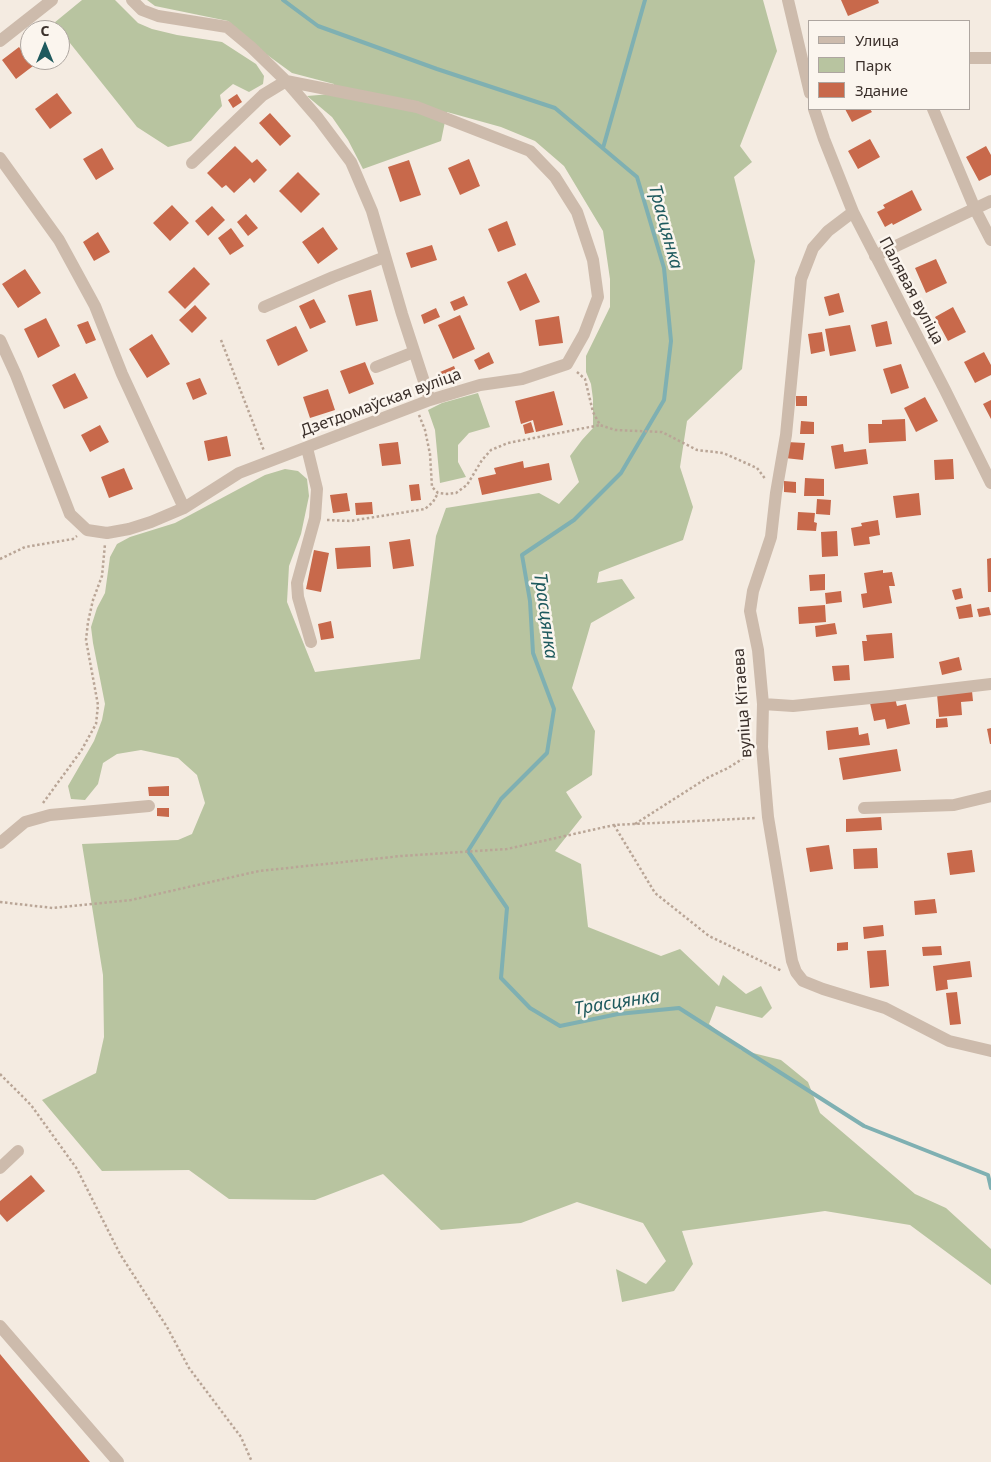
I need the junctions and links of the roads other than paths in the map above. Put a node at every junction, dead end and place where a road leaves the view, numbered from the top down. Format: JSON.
{"nodes":[{"id":1,"x":52,"y":0,"type":"edge"},
{"id":2,"x":132,"y":0,"type":"edge"},
{"id":3,"x":788,"y":0,"type":"edge"},
{"id":4,"x":0,"y":41,"type":"edge"},
{"id":5,"x":971,"y":58,"type":"edge"},
{"id":6,"x":991,"y":58,"type":"edge"},
{"id":7,"x":286,"y":81,"type":"junction"},
{"id":8,"x":808,"y":85,"type":"edge"},
{"id":9,"x":814,"y":110,"type":"edge"},
{"id":10,"x":933,"y":110,"type":"edge"},
{"id":11,"x":0,"y":158,"type":"edge"},
{"id":12,"x":192,"y":163,"type":"dead end"},
{"id":13,"x":991,"y":202,"type":"edge"},
{"id":14,"x":975,"y":209,"type":"junction"},
{"id":15,"x":853,"y":212,"type":"junction"},
{"id":16,"x":991,"y":240,"type":"edge"},
{"id":17,"x":874,"y":256,"type":"junction"},
{"id":18,"x":386,"y":257,"type":"junction"},
{"id":19,"x":264,"y":307,"type":"dead end"},
{"id":20,"x":0,"y":340,"type":"edge"},
{"id":21,"x":414,"y":352,"type":"junction"},
{"id":22,"x":376,"y":366,"type":"dead end"},
{"id":23,"x":430,"y":400,"type":"junction"},
{"id":24,"x":307,"y":448,"type":"junction"},
{"id":25,"x":991,"y":483,"type":"edge"},
{"id":26,"x":184,"y":508,"type":"junction"},
{"id":27,"x":311,"y":642,"type":"dead end"},
{"id":28,"x":991,"y":684,"type":"edge"},
{"id":29,"x":763,"y":704,"type":"junction"},
{"id":30,"x":991,"y":796,"type":"edge"},
{"id":31,"x":149,"y":806,"type":"dead end"},
{"id":32,"x":864,"y":808,"type":"dead end"},
{"id":33,"x":0,"y":843,"type":"edge"},
{"id":34,"x":991,"y":1051,"type":"edge"},
{"id":35,"x":18,"y":1151,"type":"dead end"},
{"id":36,"x":0,"y":1168,"type":"edge"},
{"id":37,"x":0,"y":1326,"type":"edge"},
{"id":38,"x":118,"y":1462,"type":"edge"}],
"edges":[{"from":1,"to":4,"type":"street"},
{"from":2,"to":7,"type":"street"},
{"from":3,"to":8,"type":"street"},
{"from":5,"to":6,"type":"street"},
{"from":7,"to":12,"type":"street"},
{"from":7,"to":18,"type":"street"},
{"from":7,"to":23,"type":"street","name":"Дзетдомаўская вуліца"},
{"from":9,"to":15,"type":"street","name":"Палявая вуліца"},
{"from":10,"to":14,"type":"street"},
{"from":11,"to":26,"type":"street"},
{"from":13,"to":14,"type":"street"},
{"from":14,"to":16,"type":"street"},
{"from":14,"to":17,"type":"street"},
{"from":15,"to":17,"type":"street","name":"Палявая вуліца"},
{"from":15,"to":29,"type":"street","name":"вуліца Кітаева"},
{"from":17,"to":25,"type":"street","name":"Палявая вуліца"},
{"from":18,"to":19,"type":"street"},
{"from":18,"to":21,"type":"street"},
{"from":20,"to":26,"type":"street","name":"Дзетдомаўская вуліца"},
{"from":21,"to":22,"type":"street"},
{"from":21,"to":23,"type":"street"},
{"from":23,"to":24,"type":"street","name":"Дзетдомаўская вуліца"},
{"from":24,"to":26,"type":"street","name":"Дзетдомаўская вуліца"},
{"from":24,"to":27,"type":"street"},
{"from":28,"to":29,"type":"street"},
{"from":29,"to":34,"type":"street","name":"вуліца Кітаева"},
{"from":30,"to":32,"type":"street"},
{"from":31,"to":33,"type":"street"},
{"from":35,"to":36,"type":"street"},
{"from":37,"to":38,"type":"street"}]}
